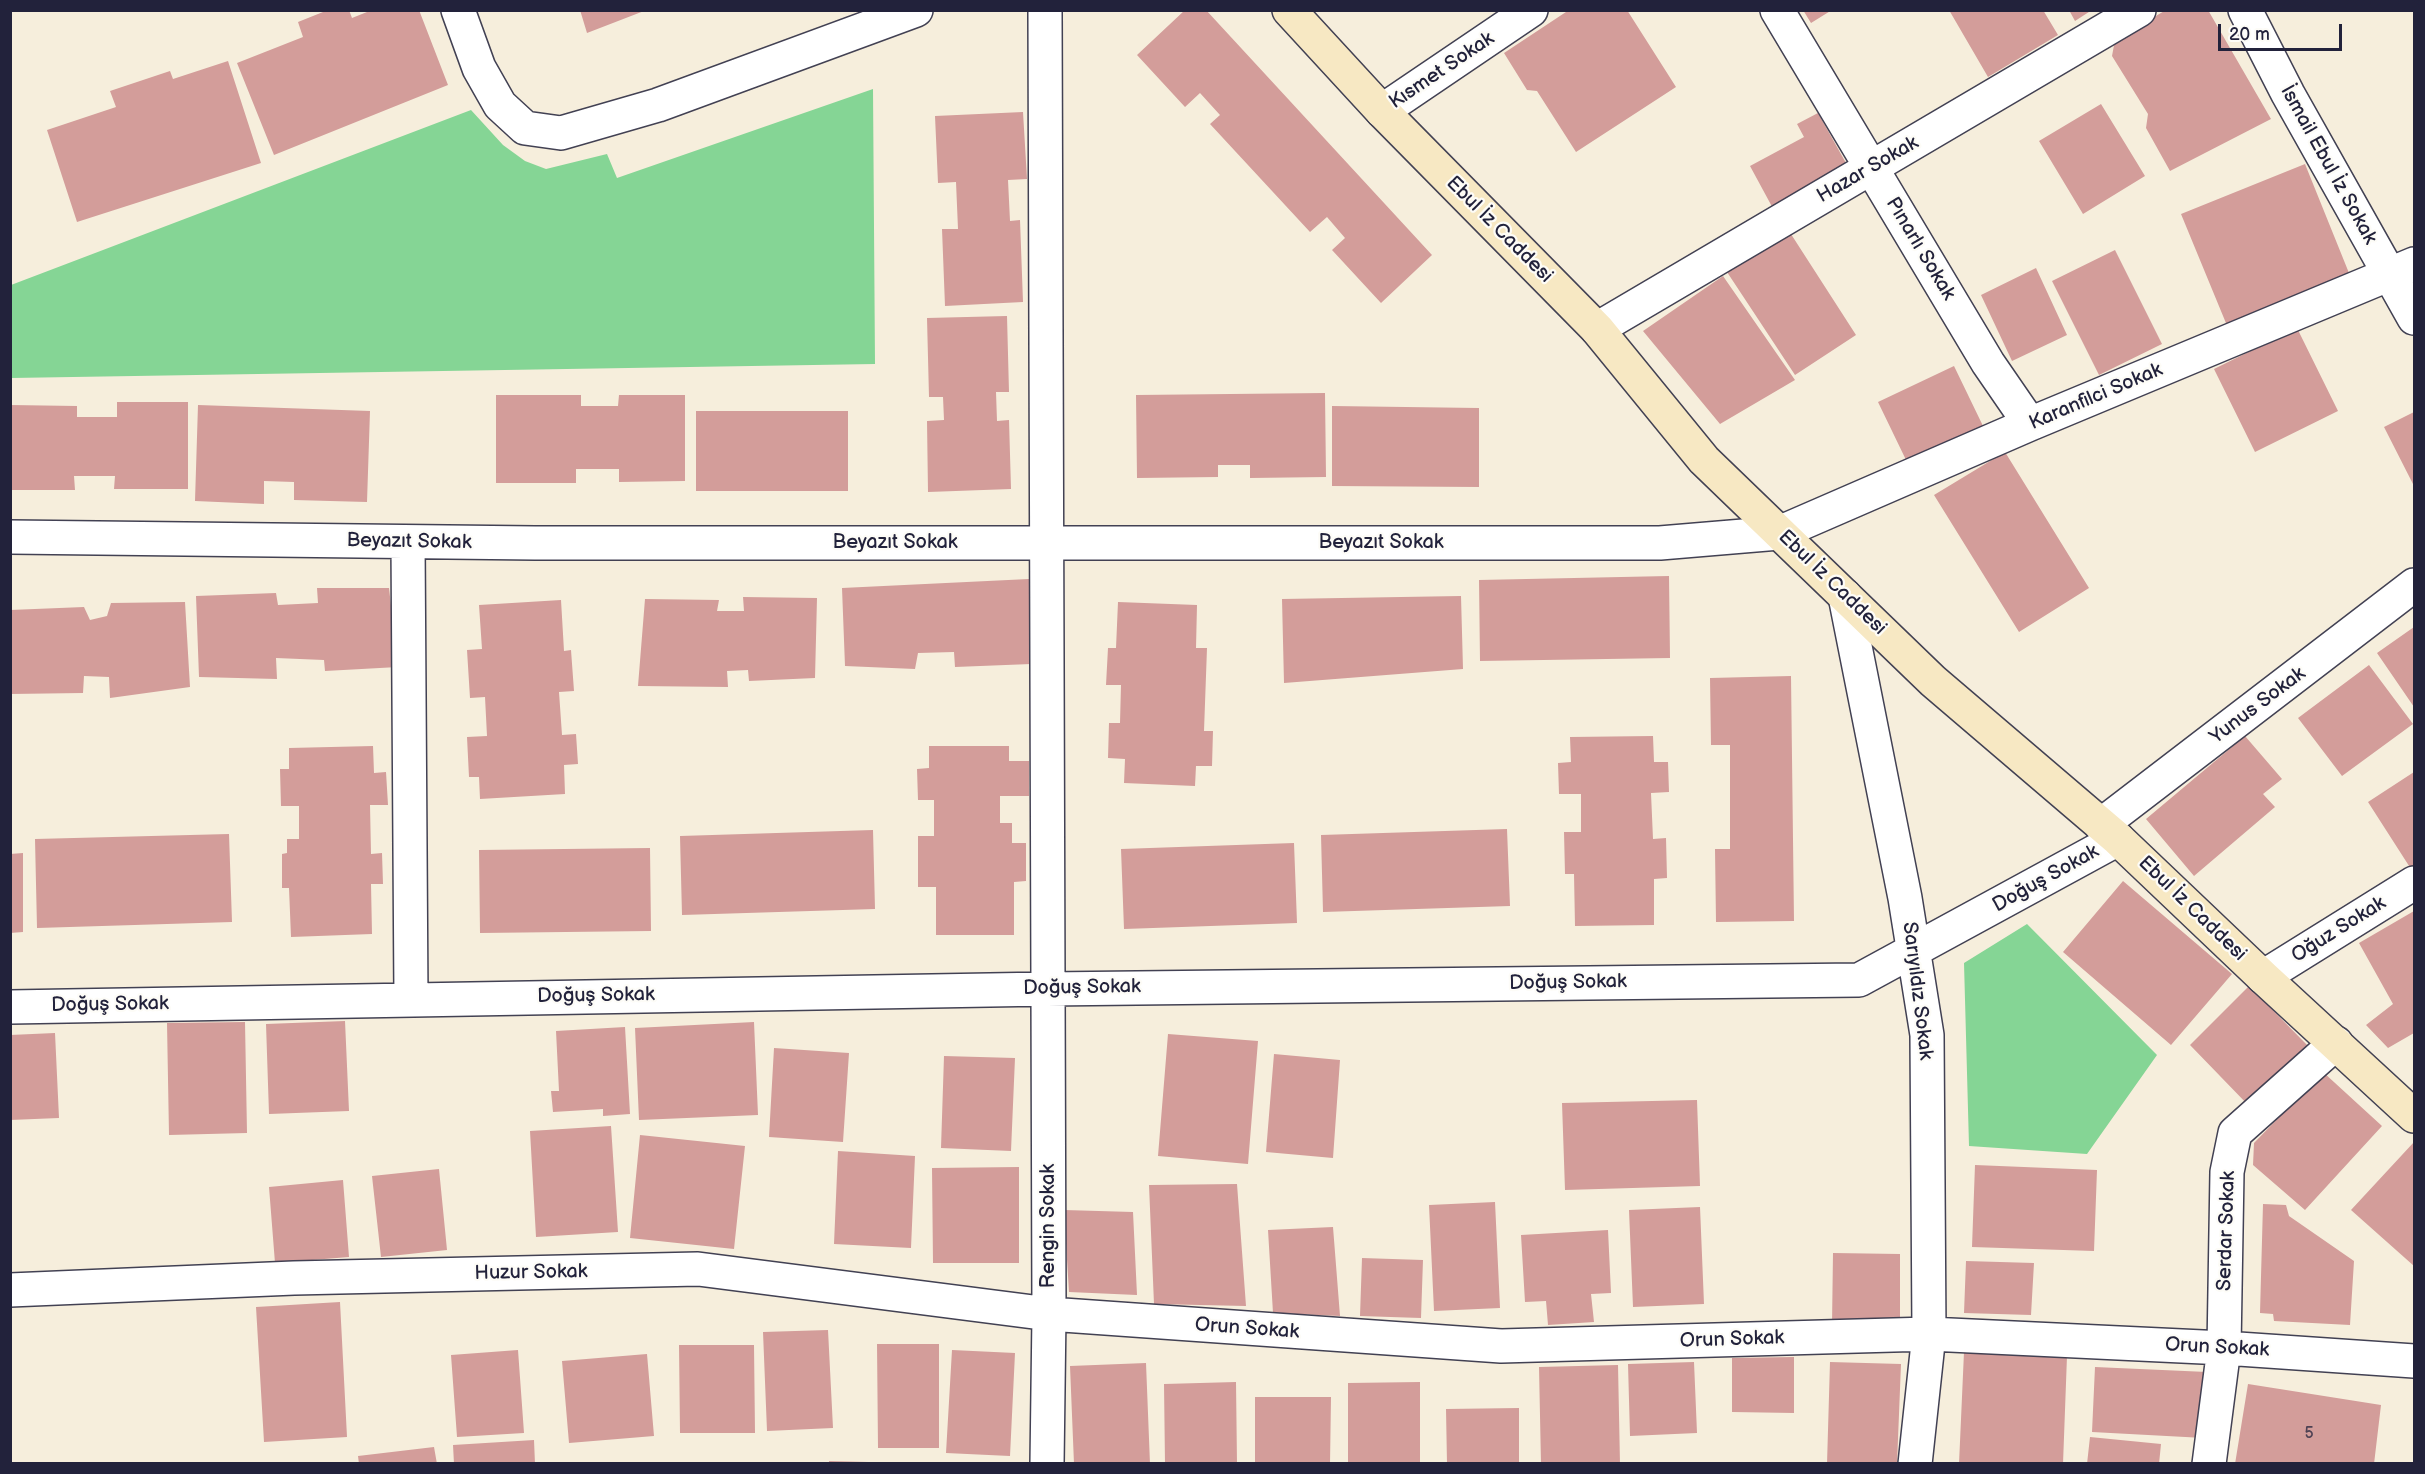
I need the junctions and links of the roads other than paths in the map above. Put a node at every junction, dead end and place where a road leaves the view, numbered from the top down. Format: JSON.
{"nodes":[{"id":1,"x":458,"y":10,"type":"edge"},
{"id":2,"x":916,"y":10,"type":"edge"},
{"id":3,"x":1045,"y":10,"type":"edge"},
{"id":4,"x":1289,"y":10,"type":"edge"},
{"id":5,"x":1532,"y":10,"type":"edge"},
{"id":6,"x":1777,"y":10,"type":"edge"},
{"id":7,"x":2139,"y":10,"type":"edge"},
{"id":8,"x":2245,"y":10,"type":"edge"},
{"id":9,"x":1382,"y":111,"type":"junction"},
{"id":10,"x":1872,"y":169,"type":"junction"},
{"id":11,"x":2402,"y":269,"type":"edge"},
{"id":12,"x":2415,"y":318,"type":"edge"},
{"id":13,"x":1597,"y":329,"type":"junction"},
{"id":14,"x":2030,"y":424,"type":"junction"},
{"id":15,"x":1779,"y":533,"type":"junction"},
{"id":16,"x":10,"y":537,"type":"edge"},
{"id":17,"x":408,"y":542,"type":"junction"},
{"id":18,"x":1047,"y":542,"type":"junction"},
{"id":19,"x":2415,"y":585,"type":"edge"},
{"id":20,"x":1845,"y":596,"type":"junction"},
{"id":21,"x":2110,"y":832,"type":"junction"},
{"id":22,"x":2415,"y":883,"type":"edge"},
{"id":23,"x":1913,"y":952,"type":"junction"},
{"id":24,"x":2263,"y":977,"type":"junction"},
{"id":25,"x":1047,"y":989,"type":"junction"},
{"id":26,"x":411,"y":1000,"type":"junction"},
{"id":27,"x":10,"y":1007,"type":"edge"},
{"id":28,"x":2336,"y":1043,"type":"junction"},
{"id":29,"x":2415,"y":1116,"type":"edge"},
{"id":30,"x":10,"y":1290,"type":"edge"},
{"id":31,"x":1049,"y":1314,"type":"junction"},
{"id":32,"x":1929,"y":1334,"type":"junction"},
{"id":33,"x":2224,"y":1348,"type":"junction"},
{"id":34,"x":2415,"y":1361,"type":"edge"},
{"id":35,"x":1047,"y":1464,"type":"edge"},
{"id":36,"x":1915,"y":1464,"type":"edge"},
{"id":37,"x":2209,"y":1464,"type":"edge"}],
"edges":[{"from":1,"to":2,"type":"street"},
{"from":3,"to":18,"type":"street","name":"Rengin Sokak"},
{"from":4,"to":9,"type":"street","name":"Ebul İz Caddesi"},
{"from":5,"to":9,"type":"street","name":"Kısmet Sokak"},
{"from":6,"to":10,"type":"street","name":"Pınarlı Sokak"},
{"from":7,"to":10,"type":"street","name":"Hazar Sokak"},
{"from":8,"to":11,"type":"street","name":"İsmail Ebul İz Sokak"},
{"from":9,"to":13,"type":"street","name":"Ebul İz Caddesi"},
{"from":10,"to":13,"type":"street","name":"Hazar Sokak"},
{"from":10,"to":14,"type":"street","name":"Pınarlı Sokak"},
{"from":11,"to":12,"type":"street","name":"İsmail Ebul İz Sokak"},
{"from":11,"to":14,"type":"street","name":"Karanfilci Sokak"},
{"from":13,"to":15,"type":"street","name":"Ebul İz Caddesi"},
{"from":14,"to":15,"type":"street","name":"Karanfilci Sokak"},
{"from":15,"to":18,"type":"street","name":"Beyazıt Sokak"},
{"from":15,"to":20,"type":"street","name":"Ebul İz Caddesi"},
{"from":16,"to":17,"type":"street","name":"Beyazıt Sokak"},
{"from":17,"to":18,"type":"street","name":"Beyazıt Sokak"},
{"from":17,"to":26,"type":"street"},
{"from":18,"to":25,"type":"street","name":"Rengin Sokak"},
{"from":19,"to":21,"type":"street","name":"Yunus Sokak"},
{"from":20,"to":21,"type":"street","name":"Ebul İz Caddesi"},
{"from":20,"to":23,"type":"street","name":"Sarıyıldız Sokak"},
{"from":21,"to":23,"type":"street","name":"Doğuş Sokak"},
{"from":21,"to":24,"type":"street","name":"Ebul İz Caddesi"},
{"from":22,"to":24,"type":"street","name":"Oğuz Sokak"},
{"from":23,"to":25,"type":"street","name":"Doğuş Sokak"},
{"from":23,"to":32,"type":"street","name":"Sarıyıldız Sokak"},
{"from":24,"to":28,"type":"street","name":"Ebul İz Caddesi"},
{"from":25,"to":26,"type":"street","name":"Doğuş Sokak"},
{"from":25,"to":31,"type":"street","name":"Rengin Sokak"},
{"from":26,"to":27,"type":"street","name":"Doğuş Sokak"},
{"from":28,"to":29,"type":"street","name":"Ebul İz Caddesi"},
{"from":28,"to":33,"type":"street","name":"Serdar Sokak"},
{"from":30,"to":31,"type":"street","name":"Huzur Sokak"},
{"from":31,"to":32,"type":"street","name":"Orun Sokak"},
{"from":31,"to":35,"type":"street","name":"Rengin Sokak"},
{"from":32,"to":33,"type":"street","name":"Orun Sokak"},
{"from":32,"to":36,"type":"street","name":"Sarıyıldız Sokak"},
{"from":33,"to":34,"type":"street","name":"Orun Sokak"},
{"from":33,"to":37,"type":"street","name":"Serdar Sokak"}]}
